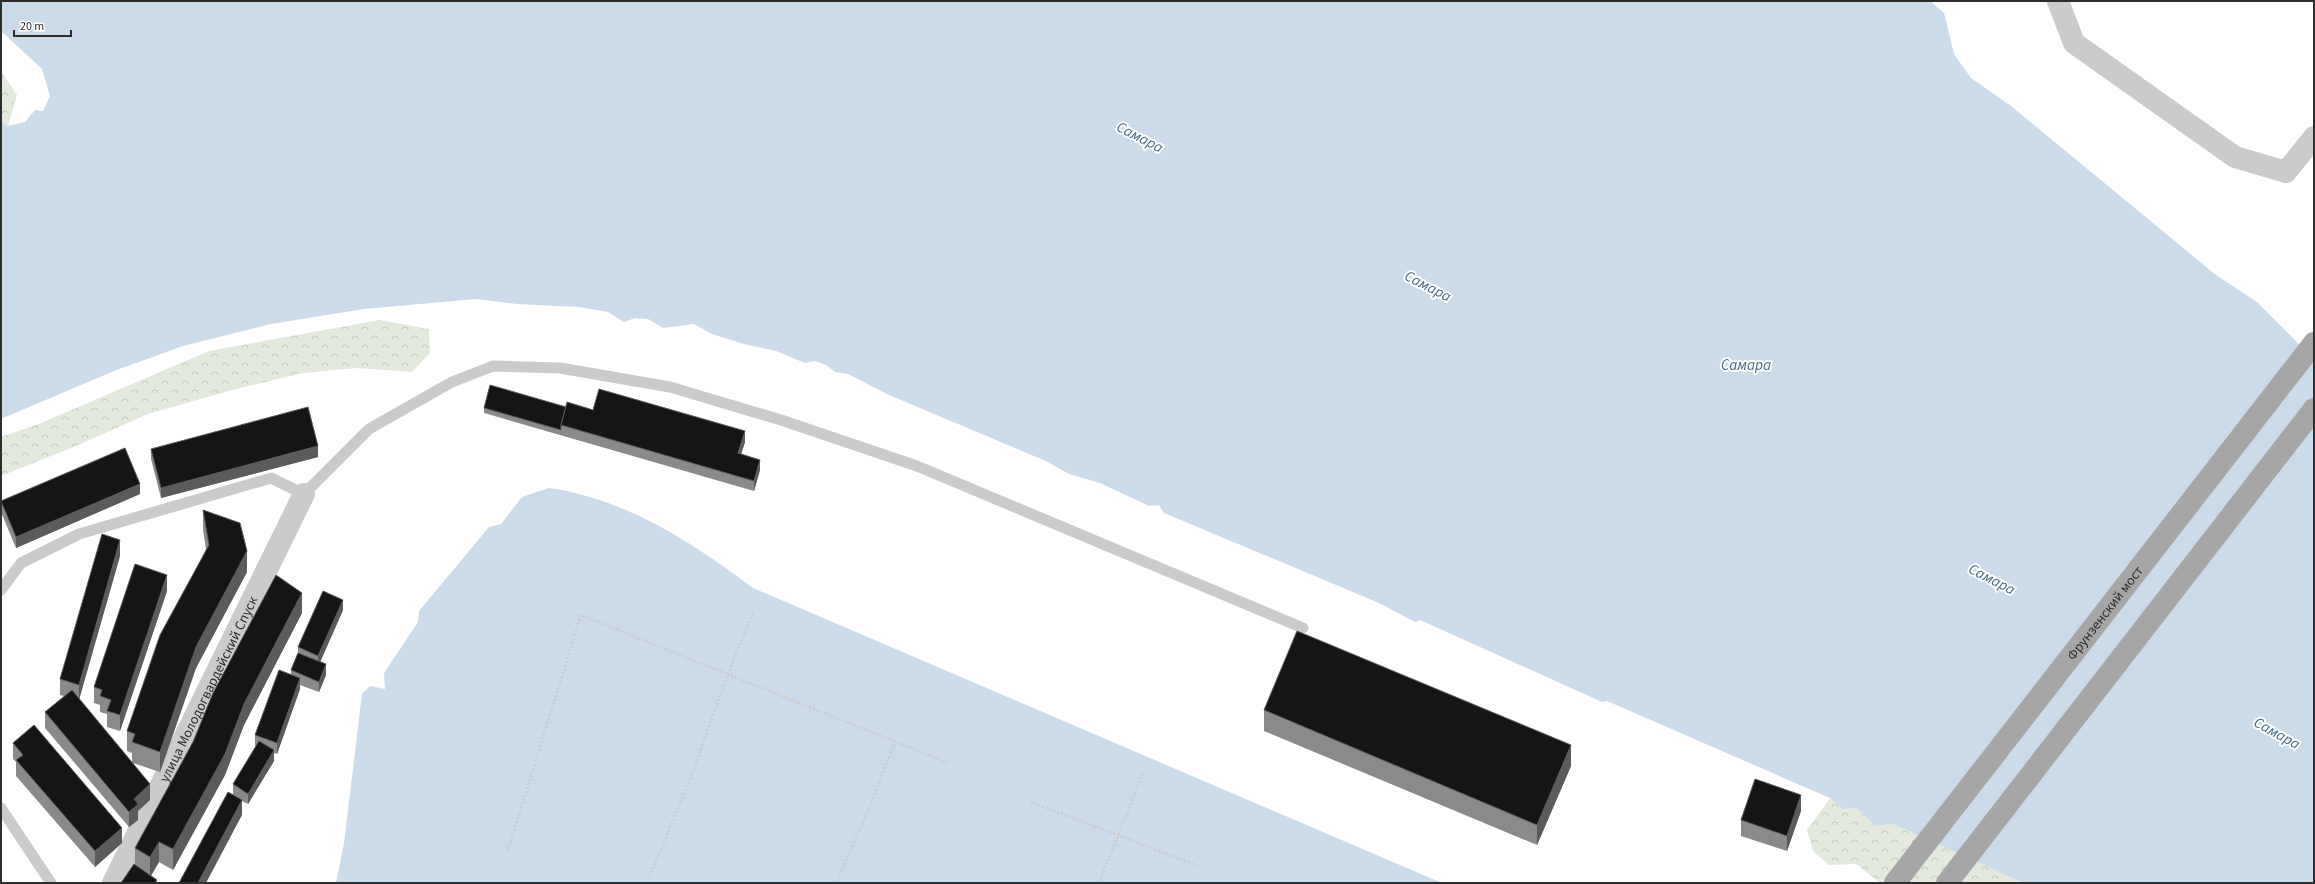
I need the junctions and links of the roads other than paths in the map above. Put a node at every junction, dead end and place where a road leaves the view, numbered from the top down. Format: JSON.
{"nodes":[{"id":1,"x":2058,"y":1,"type":"edge"},
{"id":2,"x":2314,"y":137,"type":"edge"},
{"id":3,"x":2314,"y":343,"type":"edge"},
{"id":4,"x":2314,"y":409,"type":"edge"},
{"id":5,"x":304,"y":494,"type":"junction"},
{"id":6,"x":1,"y":590,"type":"edge"},
{"id":7,"x":1303,"y":628,"type":"dead end"},
{"id":8,"x":1,"y":808,"type":"edge"},
{"id":9,"x":51,"y":883,"type":"edge"},
{"id":10,"x":113,"y":883,"type":"edge"},
{"id":11,"x":1895,"y":883,"type":"edge"},
{"id":12,"x":1946,"y":883,"type":"edge"}],
"edges":[{"from":1,"to":2,"type":"street"},
{"from":3,"to":11,"type":"main road","name":"Фрунзенский мост"},
{"from":4,"to":12,"type":"main road"},
{"from":5,"to":6,"type":"lane"},
{"from":5,"to":7,"type":"lane"},
{"from":5,"to":10,"type":"street","name":"улица Молодогвардейский Спуск"},
{"from":8,"to":9,"type":"lane"}]}
